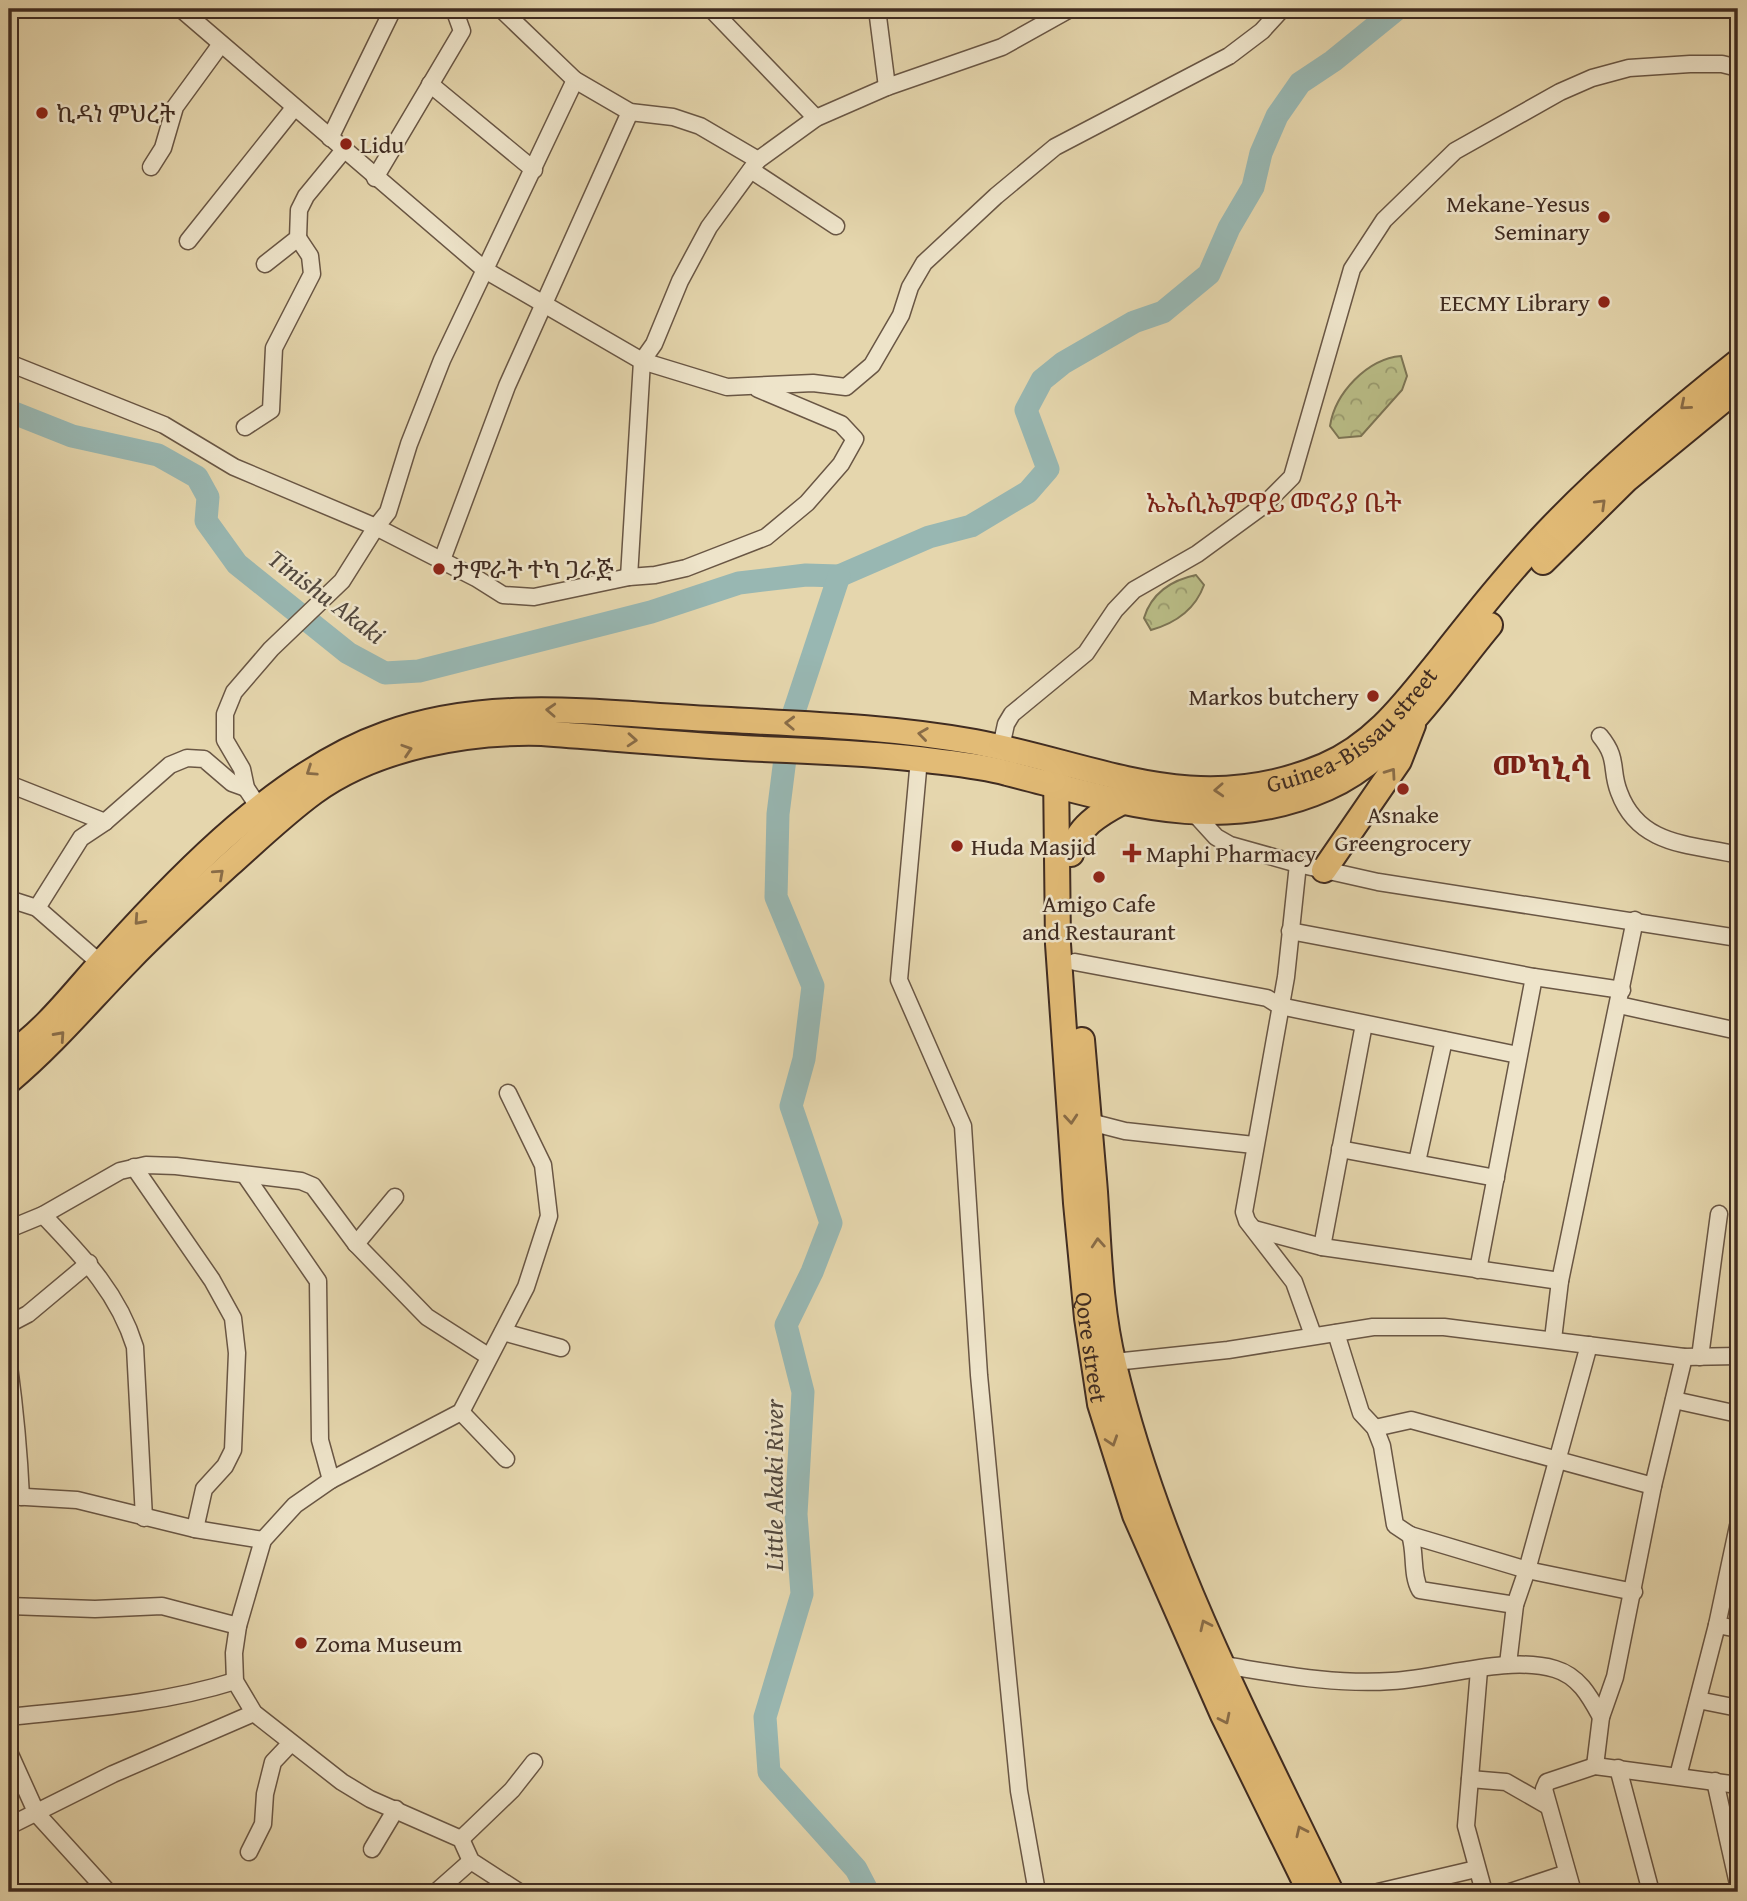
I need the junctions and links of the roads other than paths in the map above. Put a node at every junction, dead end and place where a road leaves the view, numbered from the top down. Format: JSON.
{"nodes":[{"id":1,"x":393,"y":9,"type":"edge"},
{"id":2,"x":454,"y":9,"type":"edge"},
{"id":3,"x":500,"y":9,"type":"edge"},
{"id":4,"x":710,"y":9,"type":"edge"},
{"id":5,"x":880,"y":9,"type":"edge"},
{"id":6,"x":1070,"y":9,"type":"edge"},
{"id":7,"x":188,"y":11,"type":"edge"},
{"id":8,"x":1274,"y":11,"type":"edge"},
{"id":9,"x":221,"y":44,"type":"junction"},
{"id":10,"x":1738,"y":68,"type":"edge"},
{"id":11,"x":575,"y":80,"type":"junction"},
{"id":12,"x":430,"y":84,"type":"junction"},
{"id":13,"x":887,"y":87,"type":"junction"},
{"id":14,"x":295,"y":108,"type":"junction"},
{"id":15,"x":630,"y":112,"type":"junction"},
{"id":16,"x":816,"y":118,"type":"junction"},
{"id":17,"x":330,"y":138,"type":"junction"},
{"id":18,"x":343,"y":151,"type":"junction"},
{"id":19,"x":755,"y":165,"type":"junction"},
{"id":20,"x":151,"y":167,"type":"dead end"},
{"id":21,"x":534,"y":170,"type":"junction"},
{"id":22,"x":375,"y":178,"type":"junction"},
{"id":23,"x":836,"y":226,"type":"dead end"},
{"id":24,"x":298,"y":238,"type":"junction"},
{"id":25,"x":188,"y":241,"type":"dead end"},
{"id":26,"x":265,"y":264,"type":"dead end"},
{"id":27,"x":485,"y":270,"type":"junction"},
{"id":28,"x":544,"y":303,"type":"junction"},
{"id":29,"x":642,"y":361,"type":"junction"},
{"id":30,"x":1738,"y":362,"type":"edge"},
{"id":31,"x":9,"y":363,"type":"edge"},
{"id":32,"x":753,"y":387,"type":"junction"},
{"id":33,"x":1737,"y":390,"type":"edge"},
{"id":34,"x":245,"y":427,"type":"dead end"},
{"id":35,"x":376,"y":527,"type":"junction"},
{"id":36,"x":442,"y":560,"type":"junction"},
{"id":37,"x":629,"y":577,"type":"junction"},
{"id":38,"x":1415,"y":719,"type":"junction"},
{"id":39,"x":1600,"y":736,"type":"dead end"},
{"id":40,"x":1001,"y":747,"type":"junction"},
{"id":41,"x":919,"y":759,"type":"junction"},
{"id":42,"x":1063,"y":775,"type":"junction"},
{"id":43,"x":1024,"y":777,"type":"junction"},
{"id":44,"x":9,"y":784,"type":"edge"},
{"id":45,"x":246,"y":788,"type":"junction"},
{"id":46,"x":1122,"y":802,"type":"junction"},
{"id":47,"x":260,"y":808,"type":"junction"},
{"id":48,"x":1195,"y":814,"type":"junction"},
{"id":49,"x":105,"y":822,"type":"junction"},
{"id":50,"x":1057,"y":831,"type":"junction"},
{"id":51,"x":1071,"y":854,"type":"junction"},
{"id":52,"x":1738,"y":855,"type":"edge"},
{"id":53,"x":1298,"y":864,"type":"junction"},
{"id":54,"x":1324,"y":870,"type":"junction"},
{"id":55,"x":9,"y":899,"type":"edge"},
{"id":56,"x":37,"y":908,"type":"junction"},
{"id":57,"x":1635,"y":920,"type":"junction"},
{"id":58,"x":1290,"y":931,"type":"junction"},
{"id":59,"x":1738,"y":939,"type":"edge"},
{"id":60,"x":1075,"y":962,"type":"junction"},
{"id":61,"x":100,"y":963,"type":"junction"},
{"id":62,"x":1534,"y":977,"type":"junction"},
{"id":63,"x":1621,"y":997,"type":"junction"},
{"id":64,"x":1280,"y":1006,"type":"junction"},
{"id":65,"x":1364,"y":1024,"type":"junction"},
{"id":66,"x":1738,"y":1031,"type":"edge"},
{"id":67,"x":1444,"y":1040,"type":"junction"},
{"id":68,"x":12,"y":1051,"type":"edge"},
{"id":69,"x":1518,"y":1055,"type":"junction"},
{"id":70,"x":9,"y":1081,"type":"edge"},
{"id":71,"x":508,"y":1093,"type":"dead end"},
{"id":72,"x":1090,"y":1122,"type":"junction"},
{"id":73,"x":1254,"y":1145,"type":"junction"},
{"id":74,"x":1340,"y":1149,"type":"junction"},
{"id":75,"x":1417,"y":1162,"type":"junction"},
{"id":76,"x":134,"y":1167,"type":"junction"},
{"id":77,"x":245,"y":1175,"type":"junction"},
{"id":78,"x":1496,"y":1178,"type":"junction"},
{"id":79,"x":395,"y":1197,"type":"dead end"},
{"id":80,"x":1719,"y":1214,"type":"dead end"},
{"id":81,"x":43,"y":1215,"type":"junction"},
{"id":82,"x":9,"y":1229,"type":"edge"},
{"id":83,"x":1254,"y":1229,"type":"junction"},
{"id":84,"x":356,"y":1244,"type":"junction"},
{"id":85,"x":1322,"y":1247,"type":"junction"},
{"id":86,"x":89,"y":1263,"type":"junction"},
{"id":87,"x":1478,"y":1270,"type":"junction"},
{"id":88,"x":1560,"y":1281,"type":"junction"},
{"id":89,"x":9,"y":1324,"type":"edge"},
{"id":90,"x":503,"y":1332,"type":"junction"},
{"id":91,"x":1336,"y":1334,"type":"junction"},
{"id":92,"x":1313,"y":1335,"type":"junction"},
{"id":93,"x":1553,"y":1339,"type":"junction"},
{"id":94,"x":1589,"y":1345,"type":"junction"},
{"id":95,"x":561,"y":1348,"type":"dead end"},
{"id":96,"x":488,"y":1356,"type":"junction"},
{"id":97,"x":1738,"y":1356,"type":"edge"},
{"id":98,"x":1692,"y":1357,"type":"junction"},
{"id":99,"x":1104,"y":1363,"type":"junction"},
{"id":100,"x":9,"y":1366,"type":"edge"},
{"id":101,"x":1674,"y":1400,"type":"junction"},
{"id":102,"x":461,"y":1412,"type":"junction"},
{"id":103,"x":1738,"y":1414,"type":"edge"},
{"id":104,"x":1375,"y":1427,"type":"junction"},
{"id":105,"x":506,"y":1459,"type":"dead end"},
{"id":106,"x":1557,"y":1459,"type":"junction"},
{"id":107,"x":331,"y":1480,"type":"junction"},
{"id":108,"x":1653,"y":1486,"type":"junction"},
{"id":109,"x":15,"y":1497,"type":"edge"},
{"id":110,"x":144,"y":1518,"type":"junction"},
{"id":111,"x":1738,"y":1526,"type":"edge"},
{"id":112,"x":195,"y":1529,"type":"junction"},
{"id":113,"x":1410,"y":1535,"type":"junction"},
{"id":114,"x":264,"y":1540,"type":"junction"},
{"id":115,"x":1734,"y":1566,"type":"edge"},
{"id":116,"x":1527,"y":1570,"type":"junction"},
{"id":117,"x":1634,"y":1592,"type":"junction"},
{"id":118,"x":1515,"y":1605,"type":"junction"},
{"id":119,"x":9,"y":1606,"type":"edge"},
{"id":120,"x":1717,"y":1625,"type":"junction"},
{"id":121,"x":238,"y":1626,"type":"junction"},
{"id":122,"x":1738,"y":1629,"type":"edge"},
{"id":123,"x":1508,"y":1664,"type":"junction"},
{"id":124,"x":1213,"y":1668,"type":"junction"},
{"id":125,"x":1479,"y":1670,"type":"junction"},
{"id":126,"x":235,"y":1681,"type":"junction"},
{"id":127,"x":1698,"y":1700,"type":"junction"},
{"id":128,"x":1738,"y":1708,"type":"edge"},
{"id":129,"x":254,"y":1713,"type":"junction"},
{"id":130,"x":9,"y":1717,"type":"edge"},
{"id":131,"x":1601,"y":1717,"type":"junction"},
{"id":132,"x":291,"y":1743,"type":"junction"},
{"id":133,"x":9,"y":1752,"type":"edge"},
{"id":134,"x":534,"y":1762,"type":"dead end"},
{"id":135,"x":1595,"y":1766,"type":"junction"},
{"id":136,"x":1618,"y":1768,"type":"junction"},
{"id":137,"x":1678,"y":1776,"type":"junction"},
{"id":138,"x":1470,"y":1779,"type":"junction"},
{"id":139,"x":1715,"y":1782,"type":"junction"},
{"id":140,"x":1738,"y":1784,"type":"edge"},
{"id":141,"x":1548,"y":1806,"type":"junction"},
{"id":142,"x":396,"y":1809,"type":"junction"},
{"id":143,"x":37,"y":1814,"type":"junction"},
{"id":144,"x":9,"y":1826,"type":"edge"},
{"id":145,"x":460,"y":1839,"type":"junction"},
{"id":146,"x":372,"y":1849,"type":"dead end"},
{"id":147,"x":249,"y":1852,"type":"dead end"},
{"id":148,"x":471,"y":1861,"type":"junction"},
{"id":149,"x":1476,"y":1869,"type":"junction"},
{"id":150,"x":1567,"y":1873,"type":"junction"},
{"id":151,"x":1738,"y":1884,"type":"edge"},
{"id":152,"x":108,"y":1892,"type":"edge"},
{"id":153,"x":436,"y":1892,"type":"edge"},
{"id":154,"x":519,"y":1892,"type":"edge"},
{"id":155,"x":1037,"y":1892,"type":"edge"},
{"id":156,"x":1310,"y":1892,"type":"edge"},
{"id":157,"x":1331,"y":1892,"type":"edge"},
{"id":158,"x":1378,"y":1892,"type":"edge"},
{"id":159,"x":1484,"y":1892,"type":"edge"},
{"id":160,"x":1510,"y":1892,"type":"edge"},
{"id":161,"x":1573,"y":1892,"type":"edge"},
{"id":162,"x":1651,"y":1892,"type":"edge"}],
"edges":[{"from":1,"to":17,"type":"street"},
{"from":2,"to":12,"type":"street"},
{"from":3,"to":11,"type":"street"},
{"from":4,"to":16,"type":"street"},
{"from":5,"to":13,"type":"street"},
{"from":6,"to":13,"type":"street"},
{"from":7,"to":9,"type":"street"},
{"from":8,"to":32,"type":"street"},
{"from":9,"to":14,"type":"street"},
{"from":9,"to":20,"type":"street"},
{"from":10,"to":40,"type":"street"},
{"from":11,"to":15,"type":"street"},
{"from":11,"to":21,"type":"street"},
{"from":12,"to":21,"type":"street"},
{"from":12,"to":22,"type":"street"},
{"from":13,"to":16,"type":"street"},
{"from":14,"to":17,"type":"street"},
{"from":14,"to":25,"type":"street"},
{"from":15,"to":19,"type":"street"},
{"from":15,"to":28,"type":"street"},
{"from":16,"to":19,"type":"street"},
{"from":17,"to":18,"type":"street"},
{"from":18,"to":22,"type":"street"},
{"from":18,"to":24,"type":"street"},
{"from":19,"to":23,"type":"street"},
{"from":19,"to":29,"type":"street"},
{"from":21,"to":27,"type":"street"},
{"from":22,"to":27,"type":"street"},
{"from":24,"to":26,"type":"street"},
{"from":24,"to":34,"type":"street"},
{"from":27,"to":28,"type":"street"},
{"from":27,"to":35,"type":"street"},
{"from":28,"to":29,"type":"street"},
{"from":28,"to":36,"type":"street"},
{"from":29,"to":32,"type":"street"},
{"from":29,"to":37,"type":"street"},
{"from":30,"to":42,"type":"main road","name":"Guinea-Bissau street","one_way":true},
{"from":31,"to":35,"type":"street"},
{"from":32,"to":37,"type":"street"},
{"from":38,"to":33,"type":"main road","one_way":true},
{"from":35,"to":36,"type":"street"},
{"from":35,"to":45,"type":"street"},
{"from":36,"to":37,"type":"street"},
{"from":38,"to":48,"type":"main road"},
{"from":54,"to":38,"type":"main road","one_way":true},
{"from":39,"to":52,"type":"street"},
{"from":40,"to":42,"type":"main road","name":"Guinea-Bissau street"},
{"from":40,"to":47,"type":"main road","name":"Guinea-Bissau street","one_way":true},
{"from":41,"to":43,"type":"main road"},
{"from":70,"to":41,"type":"main road","one_way":true},
{"from":41,"to":155,"type":"street"},
{"from":42,"to":43,"type":"main road"},
{"from":42,"to":46,"type":"main road"},
{"from":42,"to":50,"type":"main road","name":"Qore street"},
{"from":42,"to":51,"type":"main road","name":"Qore street"},
{"from":43,"to":50,"type":"main road"},
{"from":44,"to":49,"type":"street"},
{"from":45,"to":47,"type":"street"},
{"from":45,"to":49,"type":"street"},
{"from":46,"to":48,"type":"main road"},
{"from":46,"to":51,"type":"main road"},
{"from":47,"to":61,"type":"main road","name":"Guinea-Bissau street","one_way":true},
{"from":48,"to":53,"type":"street"},
{"from":49,"to":56,"type":"street"},
{"from":50,"to":99,"type":"main road","name":"Qore street","one_way":true},
{"from":51,"to":60,"type":"main road","name":"Qore street"},
{"from":53,"to":54,"type":"street"},
{"from":53,"to":58,"type":"street"},
{"from":54,"to":57,"type":"street"},
{"from":55,"to":56,"type":"street"},
{"from":56,"to":61,"type":"street"},
{"from":57,"to":59,"type":"street"},
{"from":57,"to":63,"type":"street"},
{"from":58,"to":62,"type":"street"},
{"from":58,"to":64,"type":"street"},
{"from":60,"to":64,"type":"street"},
{"from":60,"to":72,"type":"main road","name":"Qore street"},
{"from":61,"to":68,"type":"main road","name":"Guinea-Bissau street"},
{"from":62,"to":63,"type":"street"},
{"from":62,"to":69,"type":"street"},
{"from":63,"to":66,"type":"street"},
{"from":63,"to":88,"type":"street"},
{"from":64,"to":65,"type":"street"},
{"from":64,"to":73,"type":"street"},
{"from":65,"to":67,"type":"street"},
{"from":65,"to":74,"type":"street"},
{"from":67,"to":69,"type":"street"},
{"from":67,"to":75,"type":"street"},
{"from":69,"to":78,"type":"street"},
{"from":71,"to":90,"type":"street"},
{"from":72,"to":73,"type":"street"},
{"from":99,"to":72,"type":"main road","name":"Qore street","one_way":true},
{"from":73,"to":83,"type":"street"},
{"from":74,"to":75,"type":"street"},
{"from":74,"to":85,"type":"street"},
{"from":75,"to":78,"type":"street"},
{"from":76,"to":77,"type":"street"},
{"from":76,"to":81,"type":"street"},
{"from":76,"to":112,"type":"street"},
{"from":77,"to":84,"type":"street"},
{"from":77,"to":107,"type":"street"},
{"from":78,"to":87,"type":"street"},
{"from":79,"to":84,"type":"street"},
{"from":80,"to":98,"type":"street"},
{"from":81,"to":82,"type":"street"},
{"from":81,"to":86,"type":"street"},
{"from":83,"to":85,"type":"street"},
{"from":83,"to":92,"type":"street"},
{"from":84,"to":96,"type":"street"},
{"from":85,"to":87,"type":"street"},
{"from":86,"to":89,"type":"street"},
{"from":86,"to":110,"type":"street"},
{"from":87,"to":88,"type":"street"},
{"from":88,"to":93,"type":"street"},
{"from":90,"to":95,"type":"street"},
{"from":90,"to":96,"type":"street"},
{"from":91,"to":92,"type":"street"},
{"from":91,"to":93,"type":"street"},
{"from":91,"to":104,"type":"street"},
{"from":92,"to":99,"type":"street"},
{"from":93,"to":94,"type":"street"},
{"from":94,"to":98,"type":"street"},
{"from":94,"to":106,"type":"street"},
{"from":96,"to":102,"type":"street"},
{"from":97,"to":98,"type":"street"},
{"from":98,"to":101,"type":"street"},
{"from":99,"to":124,"type":"main road","name":"Qore street"},
{"from":100,"to":109,"type":"street"},
{"from":101,"to":103,"type":"street"},
{"from":101,"to":108,"type":"street"},
{"from":102,"to":105,"type":"street"},
{"from":102,"to":107,"type":"street"},
{"from":104,"to":106,"type":"street"},
{"from":104,"to":113,"type":"street"},
{"from":106,"to":108,"type":"street"},
{"from":106,"to":116,"type":"street"},
{"from":107,"to":114,"type":"street"},
{"from":108,"to":117,"type":"street"},
{"from":109,"to":110,"type":"street"},
{"from":110,"to":112,"type":"street"},
{"from":111,"to":115,"type":"street"},
{"from":112,"to":114,"type":"street"},
{"from":113,"to":116,"type":"street"},
{"from":113,"to":118,"type":"street"},
{"from":114,"to":121,"type":"street"},
{"from":115,"to":120,"type":"street"},
{"from":116,"to":117,"type":"street"},
{"from":116,"to":118,"type":"street"},
{"from":117,"to":131,"type":"street"},
{"from":118,"to":123,"type":"street"},
{"from":119,"to":121,"type":"street"},
{"from":120,"to":122,"type":"street"},
{"from":120,"to":127,"type":"street"},
{"from":121,"to":126,"type":"street"},
{"from":123,"to":125,"type":"street"},
{"from":123,"to":131,"type":"street"},
{"from":124,"to":125,"type":"street"},
{"from":124,"to":156,"type":"main road","name":"Qore street","one_way":true},
{"from":157,"to":124,"type":"main road","name":"Qore street","one_way":true},
{"from":125,"to":138,"type":"street"},
{"from":126,"to":129,"type":"street"},
{"from":126,"to":130,"type":"street"},
{"from":127,"to":128,"type":"street"},
{"from":127,"to":137,"type":"street"},
{"from":129,"to":132,"type":"street"},
{"from":129,"to":143,"type":"street"},
{"from":131,"to":135,"type":"street"},
{"from":132,"to":142,"type":"street"},
{"from":132,"to":147,"type":"street"},
{"from":133,"to":143,"type":"street"},
{"from":134,"to":145,"type":"street"},
{"from":135,"to":136,"type":"street"},
{"from":135,"to":141,"type":"street"},
{"from":136,"to":137,"type":"street"},
{"from":136,"to":162,"type":"street"},
{"from":137,"to":139,"type":"street"},
{"from":138,"to":141,"type":"street"},
{"from":138,"to":149,"type":"street"},
{"from":139,"to":140,"type":"street"},
{"from":139,"to":151,"type":"street"},
{"from":141,"to":150,"type":"street"},
{"from":142,"to":145,"type":"street"},
{"from":142,"to":146,"type":"street"},
{"from":143,"to":144,"type":"street"},
{"from":143,"to":152,"type":"street"},
{"from":145,"to":148,"type":"street"},
{"from":148,"to":153,"type":"street"},
{"from":148,"to":154,"type":"street"},
{"from":149,"to":158,"type":"street"},
{"from":149,"to":159,"type":"street"},
{"from":150,"to":160,"type":"street"},
{"from":150,"to":161,"type":"street"}]}
